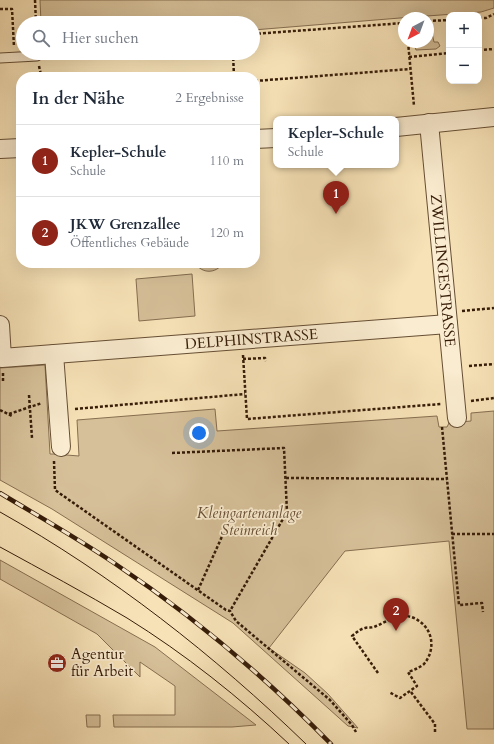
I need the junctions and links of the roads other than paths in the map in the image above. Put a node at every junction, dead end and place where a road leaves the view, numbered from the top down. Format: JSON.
{"nodes":[{"id":1,"x":16,"y":57,"type":"edge"},
{"id":2,"x":0,"y":58,"type":"edge"},
{"id":3,"x":494,"y":117,"type":"edge"},
{"id":4,"x":429,"y":123,"type":"junction"},
{"id":5,"x":399,"y":127,"type":"edge"},
{"id":6,"x":273,"y":138,"type":"edge"},
{"id":7,"x":260,"y":139,"type":"edge"},
{"id":8,"x":0,"y":148,"type":"edge"},
{"id":9,"x":16,"y":148,"type":"edge"},
{"id":10,"x":452,"y":318,"type":"junction"},
{"id":11,"x":0,"y":325,"type":"edge"},
{"id":12,"x":54,"y":354,"type":"junction"},
{"id":13,"x":449,"y":423,"type":"road end"},
{"id":14,"x":57,"y":451,"type":"road end"}],
"edges":[{"from":1,"to":2,"type":"lane"},
{"from":3,"to":4,"type":"street"},
{"from":4,"to":5,"type":"street"},
{"from":4,"to":10,"type":"street","name":"ZWILLINGESTRASSE"},
{"from":6,"to":7,"type":"street"},
{"from":8,"to":9,"type":"street"},
{"from":10,"to":12,"type":"street","name":"DELPHINSTRASSE"},
{"from":10,"to":13,"type":"street","name":"ZWILLINGESTRASSE"},
{"from":11,"to":12,"type":"street","name":"DELPHINSTRASSE"},
{"from":12,"to":14,"type":"street"}]}
